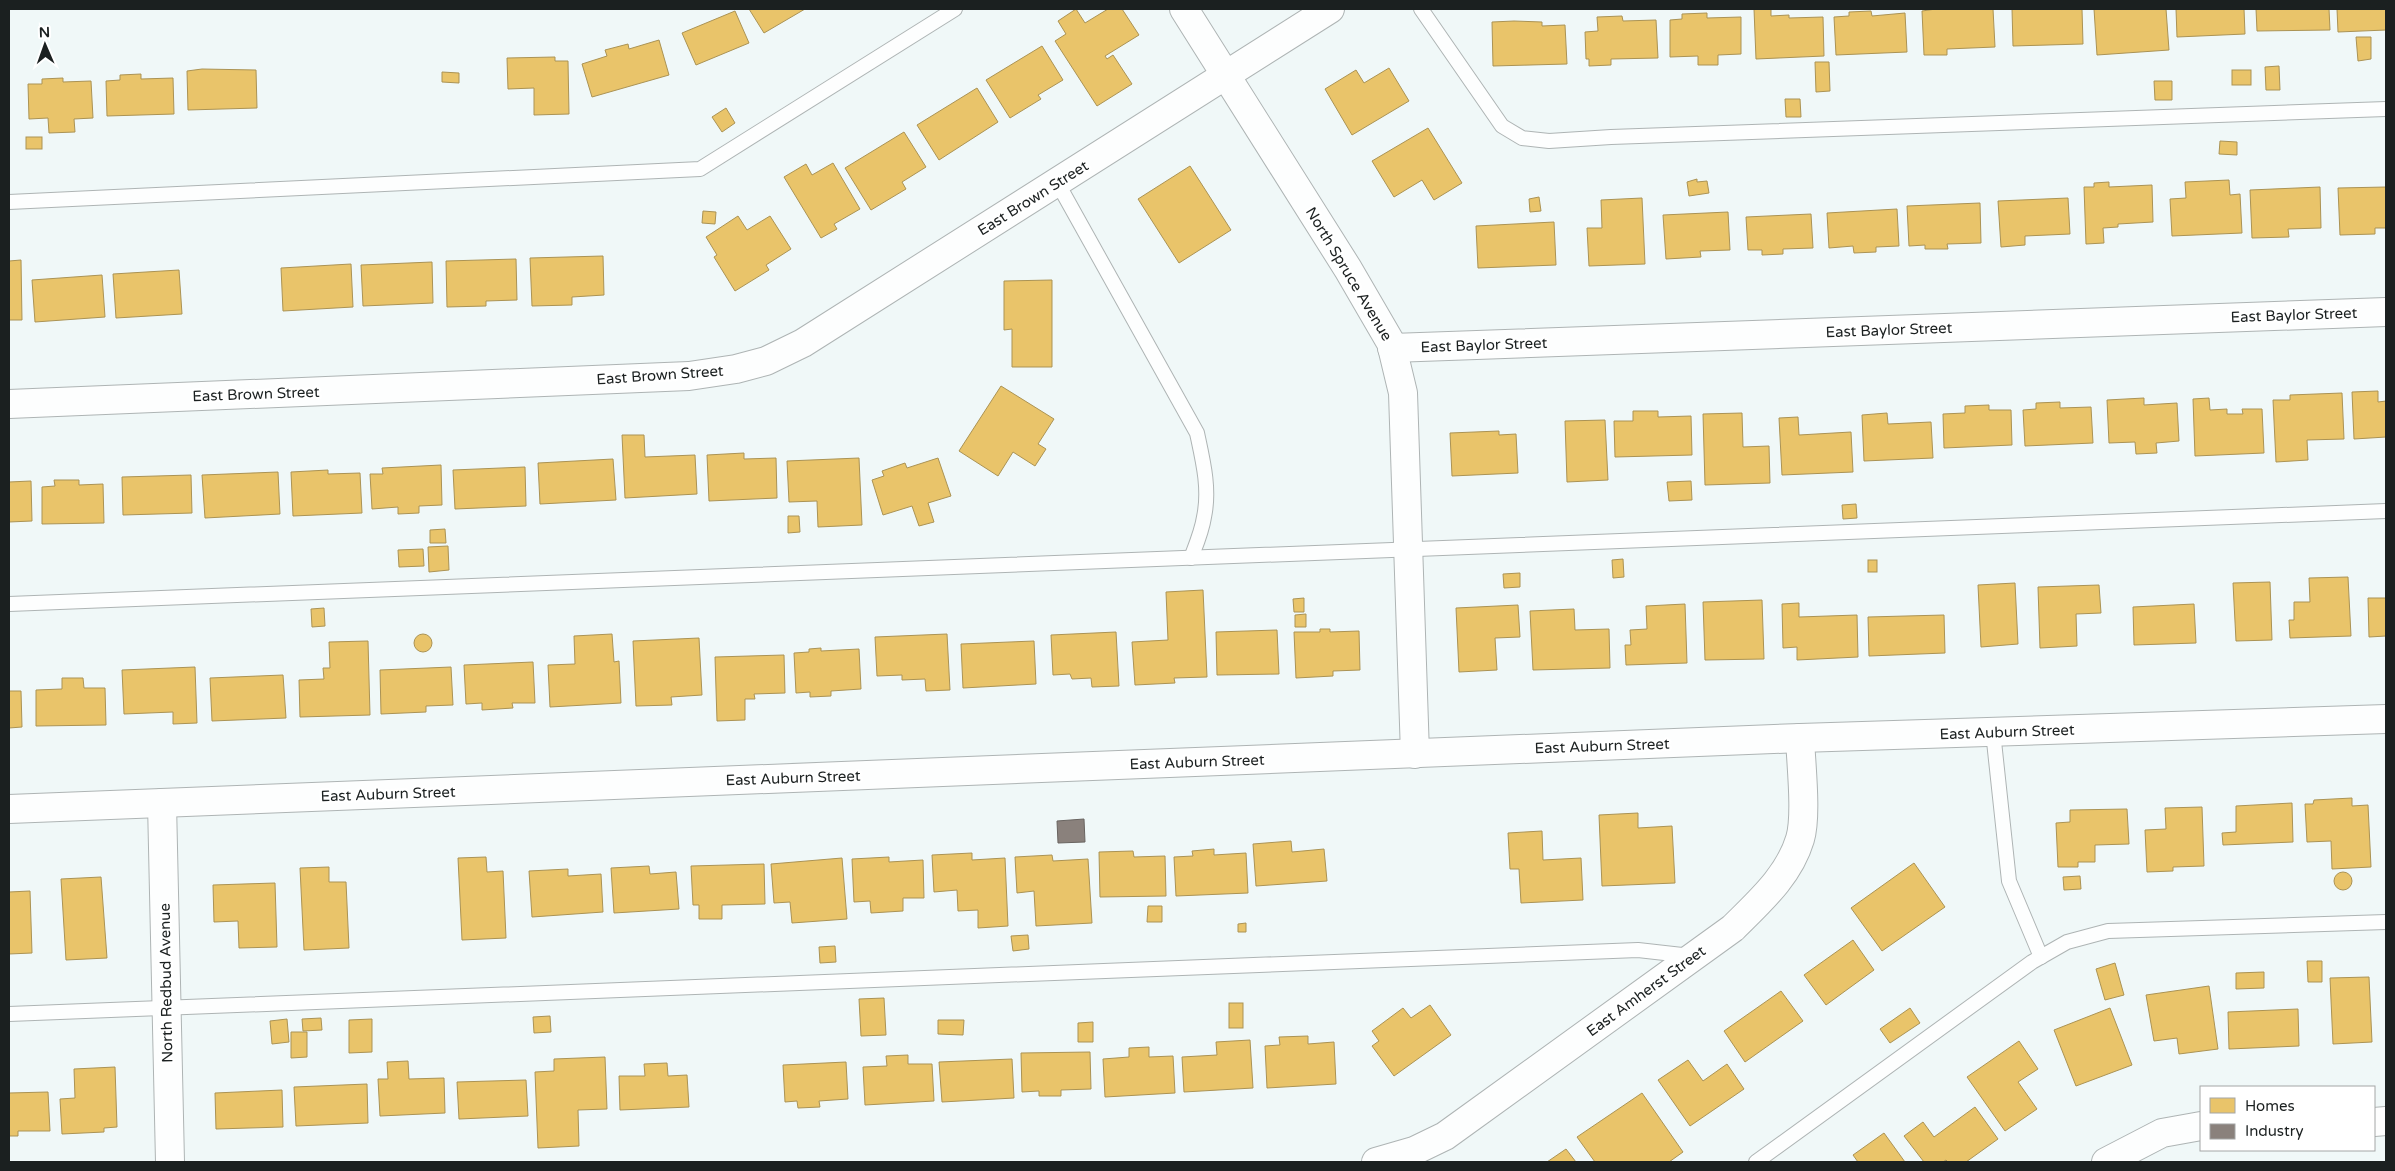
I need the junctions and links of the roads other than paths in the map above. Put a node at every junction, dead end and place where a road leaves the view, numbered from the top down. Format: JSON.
{"nodes":[{"id":1,"x":954,"y":9,"type":"edge"},
{"id":2,"x":1184,"y":9,"type":"edge"},
{"id":3,"x":1330,"y":9,"type":"edge"},
{"id":4,"x":1421,"y":9,"type":"edge"},
{"id":5,"x":1226,"y":75,"type":"junction"},
{"id":6,"x":2386,"y":109,"type":"edge"},
{"id":7,"x":1057,"y":182,"type":"junction"},
{"id":8,"x":9,"y":202,"type":"edge"},
{"id":9,"x":2386,"y":312,"type":"edge"},
{"id":10,"x":1392,"y":348,"type":"junction"},
{"id":11,"x":9,"y":404,"type":"edge"},
{"id":12,"x":2386,"y":511,"type":"edge"},
{"id":13,"x":1408,"y":549,"type":"junction"},
{"id":14,"x":1191,"y":558,"type":"junction"},
{"id":15,"x":9,"y":604,"type":"edge"},
{"id":16,"x":2386,"y":719,"type":"edge"},
{"id":17,"x":1994,"y":732,"type":"junction"},
{"id":18,"x":1800,"y":738,"type":"junction"},
{"id":19,"x":1415,"y":754,"type":"junction"},
{"id":20,"x":162,"y":803,"type":"junction"},
{"id":21,"x":9,"y":810,"type":"edge"},
{"id":22,"x":2386,"y":922,"type":"edge"},
{"id":23,"x":1694,"y":957,"type":"junction"},
{"id":24,"x":2041,"y":957,"type":"junction"},
{"id":25,"x":166,"y":1008,"type":"junction"},
{"id":26,"x":9,"y":1014,"type":"edge"},
{"id":27,"x":2200,"y":1126,"type":"edge"},
{"id":28,"x":170,"y":1162,"type":"edge"},
{"id":29,"x":1376,"y":1162,"type":"edge"},
{"id":30,"x":1756,"y":1162,"type":"edge"},
{"id":31,"x":2106,"y":1162,"type":"edge"}],
"edges":[{"from":1,"to":8,"type":"lane"},
{"from":2,"to":5,"type":"street","name":"North Spruce Avenue"},
{"from":3,"to":5,"type":"street","name":"East Brown Street"},
{"from":4,"to":6,"type":"lane"},
{"from":5,"to":7,"type":"street","name":"East Brown Street"},
{"from":5,"to":10,"type":"street","name":"North Spruce Avenue"},
{"from":7,"to":11,"type":"street","name":"East Brown Street"},
{"from":7,"to":14,"type":"lane"},
{"from":9,"to":10,"type":"street","name":"East Baylor Street"},
{"from":10,"to":13,"type":"street","name":"North Spruce Avenue"},
{"from":12,"to":13,"type":"lane"},
{"from":13,"to":14,"type":"lane"},
{"from":13,"to":19,"type":"street","name":"North Spruce Avenue"},
{"from":14,"to":15,"type":"lane"},
{"from":16,"to":17,"type":"street","name":"East Auburn Street"},
{"from":17,"to":18,"type":"street","name":"East Auburn Street"},
{"from":17,"to":24,"type":"lane"},
{"from":18,"to":19,"type":"street","name":"East Auburn Street"},
{"from":18,"to":23,"type":"street","name":"East Amherst Street"},
{"from":19,"to":20,"type":"street","name":"East Auburn Street"},
{"from":20,"to":21,"type":"street","name":"East Auburn Street"},
{"from":20,"to":25,"type":"street","name":"North Redbud Avenue"},
{"from":22,"to":24,"type":"lane"},
{"from":23,"to":25,"type":"lane"},
{"from":23,"to":29,"type":"street","name":"East Amherst Street"},
{"from":24,"to":30,"type":"lane"},
{"from":25,"to":26,"type":"lane"},
{"from":25,"to":28,"type":"street","name":"North Redbud Avenue"},
{"from":27,"to":31,"type":"street"}]}
